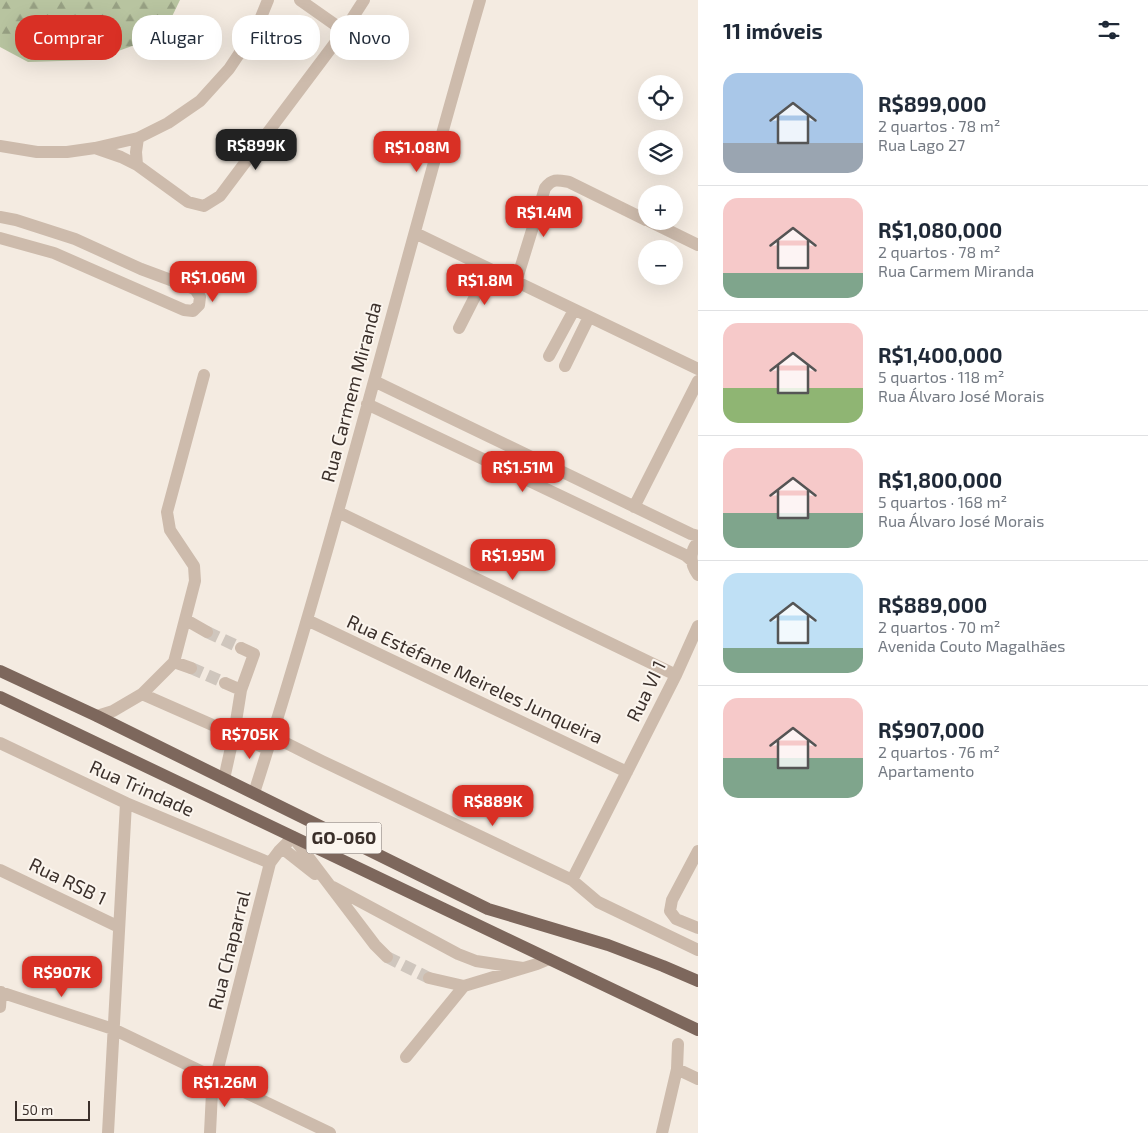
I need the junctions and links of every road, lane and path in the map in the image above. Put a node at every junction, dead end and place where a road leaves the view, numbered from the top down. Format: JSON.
{"nodes":[{"id":1,"x":268,"y":0,"type":"edge"},
{"id":2,"x":300,"y":0,"type":"edge"},
{"id":3,"x":364,"y":0,"type":"edge"},
{"id":4,"x":480,"y":0,"type":"edge"},
{"id":5,"x":354,"y":15,"type":"edge"},
{"id":6,"x":330,"y":21,"type":"edge"},
{"id":7,"x":330,"y":50,"type":"edge"},
{"id":8,"x":138,"y":138,"type":"junction"},
{"id":9,"x":0,"y":146,"type":"edge"},
{"id":10,"x":95,"y":148,"type":"junction"},
{"id":11,"x":137,"y":165,"type":"junction"},
{"id":12,"x":0,"y":216,"type":"edge"},
{"id":13,"x":638,"y":216,"type":"edge"},
{"id":14,"x":667,"y":230,"type":"edge"},
{"id":15,"x":415,"y":233,"type":"junction"},
{"id":16,"x":0,"y":238,"type":"edge"},
{"id":17,"x":698,"y":245,"type":"edge"},
{"id":18,"x":489,"y":269,"type":"junction"},
{"id":19,"x":516,"y":282,"type":"junction"},
{"id":20,"x":574,"y":310,"type":"junction"},
{"id":21,"x":589,"y":317,"type":"junction"},
{"id":22,"x":459,"y":328,"type":"dead end"},
{"id":23,"x":549,"y":356,"type":"dead end"},
{"id":24,"x":565,"y":366,"type":"dead end"},
{"id":25,"x":698,"y":369,"type":"edge"},
{"id":26,"x":204,"y":375,"type":"dead end"},
{"id":27,"x":374,"y":381,"type":"junction"},
{"id":28,"x":698,"y":381,"type":"edge"},
{"id":29,"x":368,"y":404,"type":"junction"},
{"id":30,"x":634,"y":507,"type":"junction"},
{"id":31,"x":338,"y":512,"type":"junction"},
{"id":32,"x":698,"y":536,"type":"edge"},
{"id":33,"x":698,"y":542,"type":"edge"},
{"id":34,"x":692,"y":561,"type":"junction"},
{"id":35,"x":698,"y":575,"type":"edge"},
{"id":36,"x":186,"y":620,"type":"junction"},
{"id":37,"x":307,"y":620,"type":"junction"},
{"id":38,"x":698,"y":626,"type":"edge"},
{"id":39,"x":207,"y":632,"type":"tunnel mouth"},
{"id":40,"x":241,"y":648,"type":"tunnel mouth"},
{"id":41,"x":174,"y":662,"type":"junction"},
{"id":42,"x":190,"y":668,"type":"tunnel mouth"},
{"id":43,"x":0,"y":670,"type":"edge"},
{"id":44,"x":676,"y":675,"type":"junction"},
{"id":45,"x":225,"y":683,"type":"tunnel mouth"},
{"id":46,"x":241,"y":690,"type":"junction"},
{"id":47,"x":142,"y":694,"type":"junction"},
{"id":48,"x":0,"y":697,"type":"edge"},
{"id":49,"x":97,"y":716,"type":"junction"},
{"id":50,"x":234,"y":734,"type":"junction"},
{"id":51,"x":272,"y":736,"type":"junction"},
{"id":52,"x":0,"y":743,"type":"edge"},
{"id":53,"x":268,"y":749,"type":"junction"},
{"id":54,"x":627,"y":772,"type":"junction"},
{"id":55,"x":224,"y":779,"type":"junction"},
{"id":56,"x":254,"y":793,"type":"junction"},
{"id":57,"x":126,"y":803,"type":"junction"},
{"id":58,"x":293,"y":837,"type":"junction"},
{"id":59,"x":282,"y":848,"type":"junction"},
{"id":60,"x":698,"y":851,"type":"edge"},
{"id":61,"x":270,"y":863,"type":"junction"},
{"id":62,"x":0,"y":870,"type":"edge"},
{"id":63,"x":572,"y":880,"type":"junction"},
{"id":64,"x":330,"y":885,"type":"junction"},
{"id":65,"x":119,"y":926,"type":"junction"},
{"id":66,"x":698,"y":928,"type":"edge"},
{"id":67,"x":698,"y":950,"type":"edge"},
{"id":68,"x":387,"y":957,"type":"tunnel mouth"},
{"id":69,"x":549,"y":959,"type":"junction"},
{"id":70,"x":523,"y":968,"type":"junction"},
{"id":71,"x":429,"y":978,"type":"tunnel mouth"},
{"id":72,"x":698,"y":981,"type":"edge"},
{"id":73,"x":464,"y":986,"type":"junction"},
{"id":74,"x":0,"y":992,"type":"edge"},
{"id":75,"x":0,"y":1007,"type":"edge"},
{"id":76,"x":113,"y":1029,"type":"junction"},
{"id":77,"x":698,"y":1030,"type":"edge"},
{"id":78,"x":678,"y":1044,"type":"dead end"},
{"id":79,"x":406,"y":1057,"type":"dead end"},
{"id":80,"x":677,"y":1069,"type":"junction"},
{"id":81,"x":216,"y":1079,"type":"junction"},
{"id":82,"x":698,"y":1079,"type":"edge"},
{"id":83,"x":108,"y":1133,"type":"edge"},
{"id":84,"x":210,"y":1133,"type":"edge"},
{"id":85,"x":330,"y":1133,"type":"edge"},
{"id":86,"x":662,"y":1133,"type":"edge"}],
"edges":[{"from":1,"to":8,"type":"street"},
{"from":2,"to":6,"type":"street"},
{"from":3,"to":5,"type":"street"},
{"from":4,"to":15,"type":"street","name":"Rua Carmem Miranda"},
{"from":7,"to":11,"type":"street"},
{"from":8,"to":10,"type":"street"},
{"from":8,"to":11,"type":"street"},
{"from":9,"to":10,"type":"street"},
{"from":10,"to":11,"type":"street"},
{"from":12,"to":16,"type":"street"},
{"from":13,"to":19,"type":"street"},
{"from":14,"to":17,"type":"street"},
{"from":15,"to":18,"type":"street"},
{"from":15,"to":27,"type":"street","name":"Rua Carmem Miranda"},
{"from":18,"to":19,"type":"street"},
{"from":18,"to":22,"type":"street"},
{"from":19,"to":20,"type":"street"},
{"from":20,"to":21,"type":"street"},
{"from":20,"to":23,"type":"street"},
{"from":21,"to":24,"type":"street"},
{"from":21,"to":25,"type":"street"},
{"from":26,"to":36,"type":"street"},
{"from":27,"to":29,"type":"street","name":"Rua Carmem Miranda"},
{"from":27,"to":30,"type":"street"},
{"from":28,"to":30,"type":"street"},
{"from":29,"to":31,"type":"street","name":"Rua Carmem Miranda"},
{"from":29,"to":34,"type":"street"},
{"from":30,"to":32,"type":"street"},
{"from":31,"to":37,"type":"street","name":"Rua Carmem Miranda"},
{"from":31,"to":44,"type":"street"},
{"from":33,"to":34,"type":"street"},
{"from":34,"to":35,"type":"street"},
{"from":36,"to":39,"type":"street"},
{"from":36,"to":41,"type":"street"},
{"from":37,"to":51,"type":"street","name":"Rua Carmem Miranda"},
{"from":37,"to":54,"type":"street","name":"Rua Estéfane Meireles Junqueira"},
{"from":38,"to":44,"type":"street","name":"Rua VI 1"},
{"from":40,"to":46,"type":"street"},
{"from":41,"to":42,"type":"street"},
{"from":41,"to":47,"type":"street"},
{"from":43,"to":49,"type":"main road","name":"GO-060","number":"GO-060"},
{"from":44,"to":54,"type":"street","name":"Rua VI 1"},
{"from":45,"to":46,"type":"street"},
{"from":46,"to":50,"type":"street"},
{"from":47,"to":49,"type":"street"},
{"from":47,"to":50,"type":"street"},
{"from":48,"to":58,"type":"main road","name":"GO-060","number":"GO-060"},
{"from":49,"to":55,"type":"main road","name":"GO-060","number":"GO-060"},
{"from":50,"to":53,"type":"street"},
{"from":50,"to":55,"type":"street"},
{"from":51,"to":53,"type":"street","name":"Rua Carmem Miranda"},
{"from":51,"to":63,"type":"street"},
{"from":52,"to":57,"type":"street","name":"Rua Trindade"},
{"from":53,"to":56,"type":"street","name":"Rua Carmem Miranda"},
{"from":54,"to":63,"type":"street","name":"Rua VI 1"},
{"from":55,"to":56,"type":"main road","name":"GO-060","number":"GO-060"},
{"from":56,"to":72,"type":"main road","name":"GO-060","number":"GO-060"},
{"from":57,"to":61,"type":"street","name":"Rua Trindade"},
{"from":57,"to":65,"type":"street"},
{"from":58,"to":59,"type":"street","name":"Rua Chaparral"},
{"from":58,"to":64,"type":"street"},
{"from":58,"to":69,"type":"main road","name":"GO-060","number":"GO-060"},
{"from":59,"to":61,"type":"street","name":"Rua Chaparral"},
{"from":59,"to":64,"type":"street"},
{"from":60,"to":66,"type":"street"},
{"from":61,"to":81,"type":"street","name":"Rua Chaparral"},
{"from":62,"to":65,"type":"street","name":"Rua RSB 1"},
{"from":63,"to":67,"type":"street"},
{"from":64,"to":68,"type":"street"},
{"from":64,"to":70,"type":"street"},
{"from":65,"to":76,"type":"street"},
{"from":69,"to":70,"type":"street"},
{"from":69,"to":77,"type":"main road","number":"GO-060"},
{"from":70,"to":73,"type":"street"},
{"from":71,"to":73,"type":"street"},
{"from":73,"to":79,"type":"street"},
{"from":74,"to":75,"type":"street"},
{"from":74,"to":76,"type":"street"},
{"from":76,"to":81,"type":"street"},
{"from":76,"to":83,"type":"street"},
{"from":78,"to":80,"type":"street"},
{"from":80,"to":82,"type":"street"},
{"from":80,"to":86,"type":"street"},
{"from":81,"to":84,"type":"street","name":"Rua Chaparral"},
{"from":81,"to":85,"type":"street"}]}
